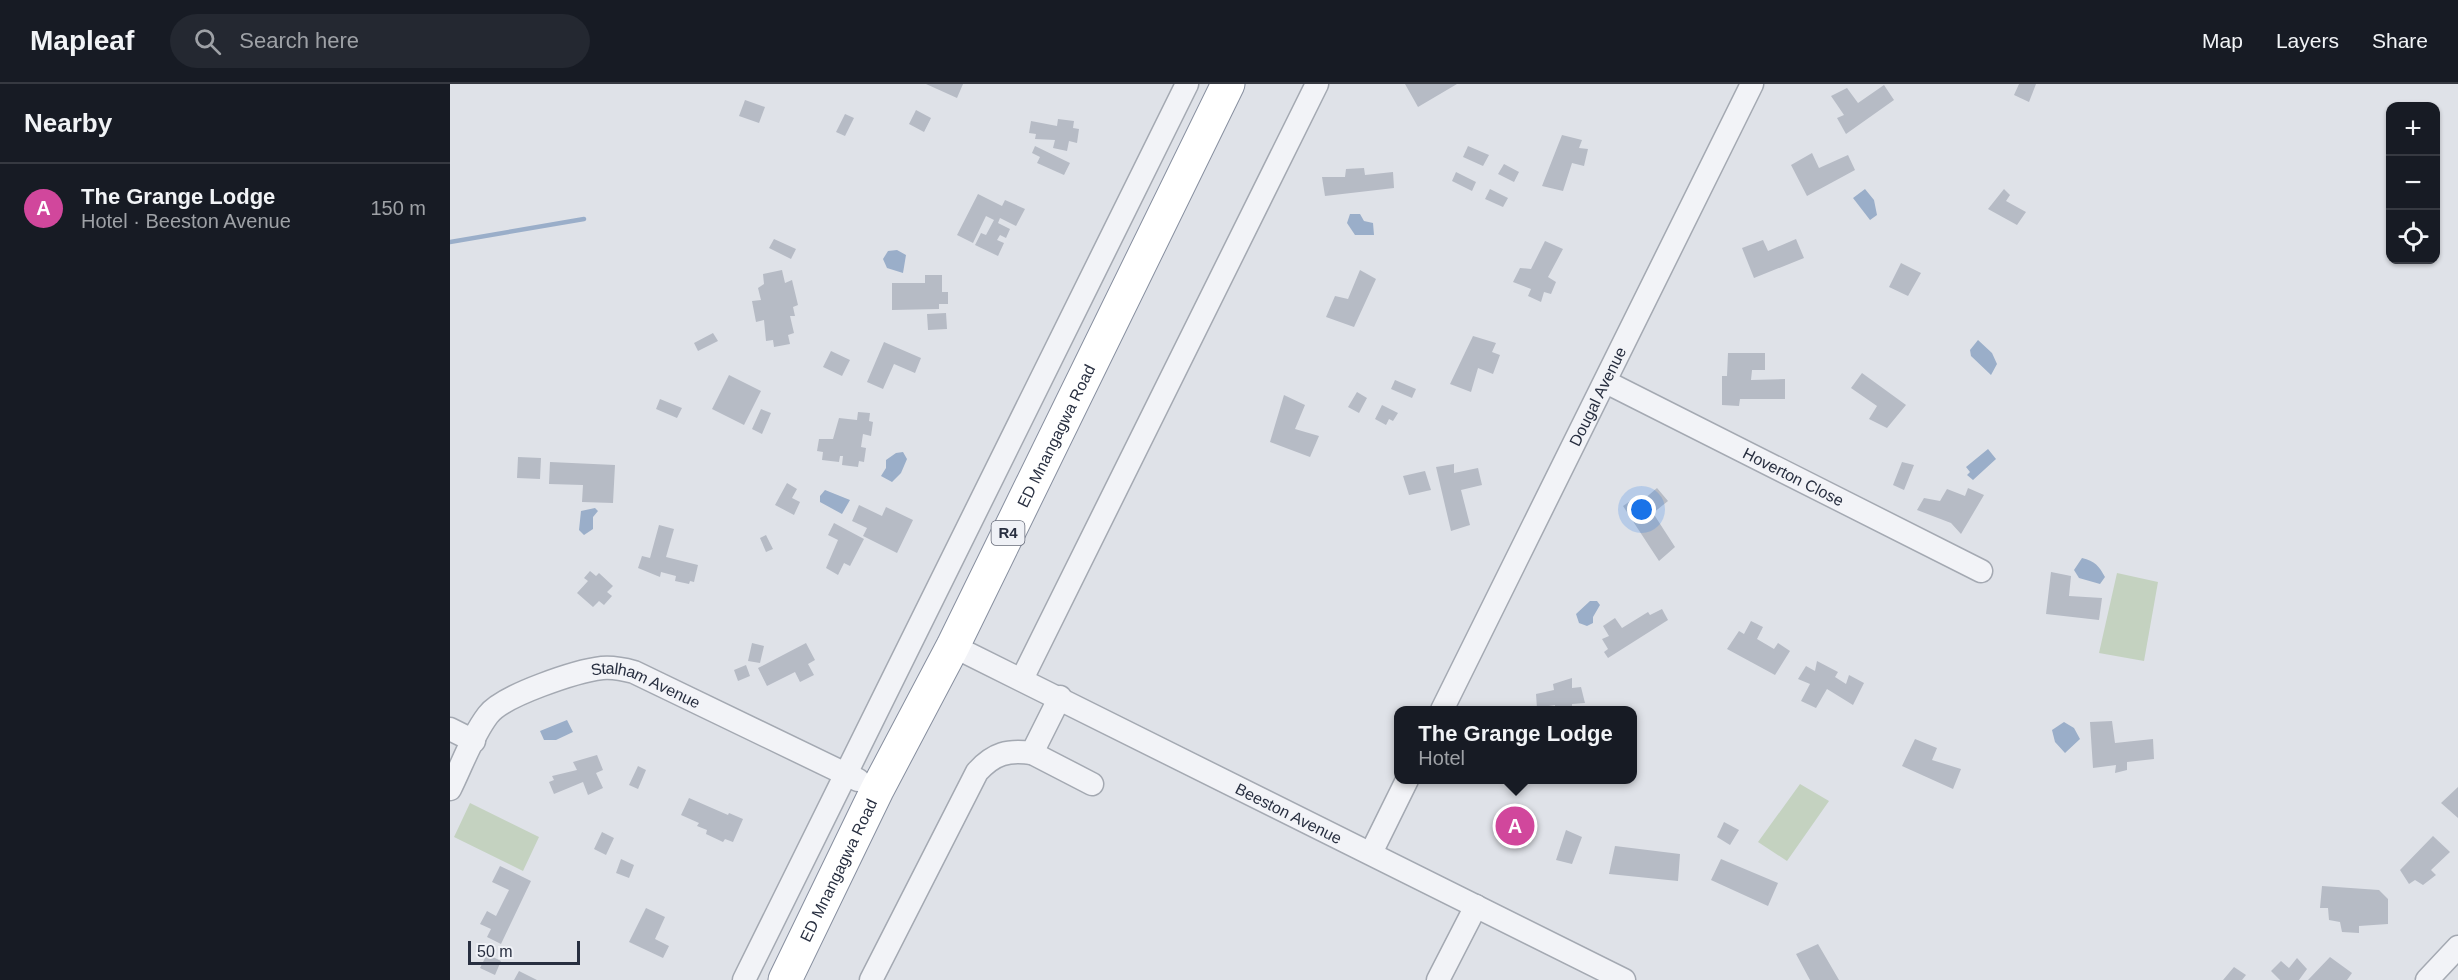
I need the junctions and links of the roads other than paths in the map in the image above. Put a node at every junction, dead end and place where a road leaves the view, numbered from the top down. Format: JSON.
{"nodes":[{"id":1,"x":1186,"y":84,"type":"edge"},
{"id":2,"x":1317,"y":84,"type":"edge"},
{"id":3,"x":1752,"y":84,"type":"edge"},
{"id":4,"x":1216,"y":88,"type":"edge"},
{"id":5,"x":1606,"y":382,"type":"junction"},
{"id":6,"x":1981,"y":571,"type":"dead end"},
{"id":7,"x":953,"y":646,"type":"junction"},
{"id":8,"x":1022,"y":679,"type":"junction"},
{"id":9,"x":1060,"y":697,"type":"junction"},
{"id":10,"x":1444,"y":706,"type":"edge"},
{"id":11,"x":450,"y":729,"type":"edge"},
{"id":12,"x":474,"y":741,"type":"junction"},
{"id":13,"x":1032,"y":753,"type":"junction"},
{"id":14,"x":847,"y":775,"type":"junction"},
{"id":15,"x":1092,"y":784,"type":"dead end"},
{"id":16,"x":1405,"y":784,"type":"edge"},
{"id":17,"x":450,"y":789,"type":"edge"},
{"id":18,"x":877,"y":790,"type":"junction"},
{"id":19,"x":1371,"y":853,"type":"junction"},
{"id":20,"x":1476,"y":906,"type":"junction"},
{"id":21,"x":2458,"y":947,"type":"edge"},
{"id":22,"x":2437,"y":977,"type":"edge"},
{"id":23,"x":744,"y":980,"type":"edge"},
{"id":24,"x":785,"y":980,"type":"edge"},
{"id":25,"x":871,"y":980,"type":"edge"},
{"id":26,"x":1438,"y":980,"type":"edge"},
{"id":27,"x":1624,"y":980,"type":"edge"}],
"edges":[{"from":1,"to":14,"type":"street"},
{"from":2,"to":8,"type":"street"},
{"from":3,"to":5,"type":"street","name":"Dougal Avenue"},
{"from":4,"to":7,"type":"highway","name":"ED Mnangagwa Road","number":"R4"},
{"from":5,"to":6,"type":"street","name":"Hoverton Close"},
{"from":5,"to":10,"type":"street","name":"Dougal Avenue"},
{"from":7,"to":8,"type":"street","name":"Beeston Avenue"},
{"from":7,"to":18,"type":"highway","name":"ED Mnangagwa Road","number":"R4"},
{"from":8,"to":9,"type":"street","name":"Beeston Avenue"},
{"from":9,"to":13,"type":"street"},
{"from":9,"to":19,"type":"street","name":"Beeston Avenue"},
{"from":11,"to":12,"type":"street"},
{"from":12,"to":14,"type":"street","name":"Stalham Avenue"},
{"from":12,"to":17,"type":"street","name":"Stalham Avenue"},
{"from":13,"to":15,"type":"street"},
{"from":13,"to":25,"type":"street"},
{"from":14,"to":18,"type":"street","name":"Stalham Avenue"},
{"from":14,"to":23,"type":"street"},
{"from":16,"to":19,"type":"street"},
{"from":18,"to":24,"type":"highway","name":"ED Mnangagwa Road","number":"R4"},
{"from":19,"to":20,"type":"street","name":"Beeston Avenue"},
{"from":20,"to":26,"type":"street"},
{"from":20,"to":27,"type":"street","name":"Beeston Avenue"},
{"from":21,"to":22,"type":"street"}]}
